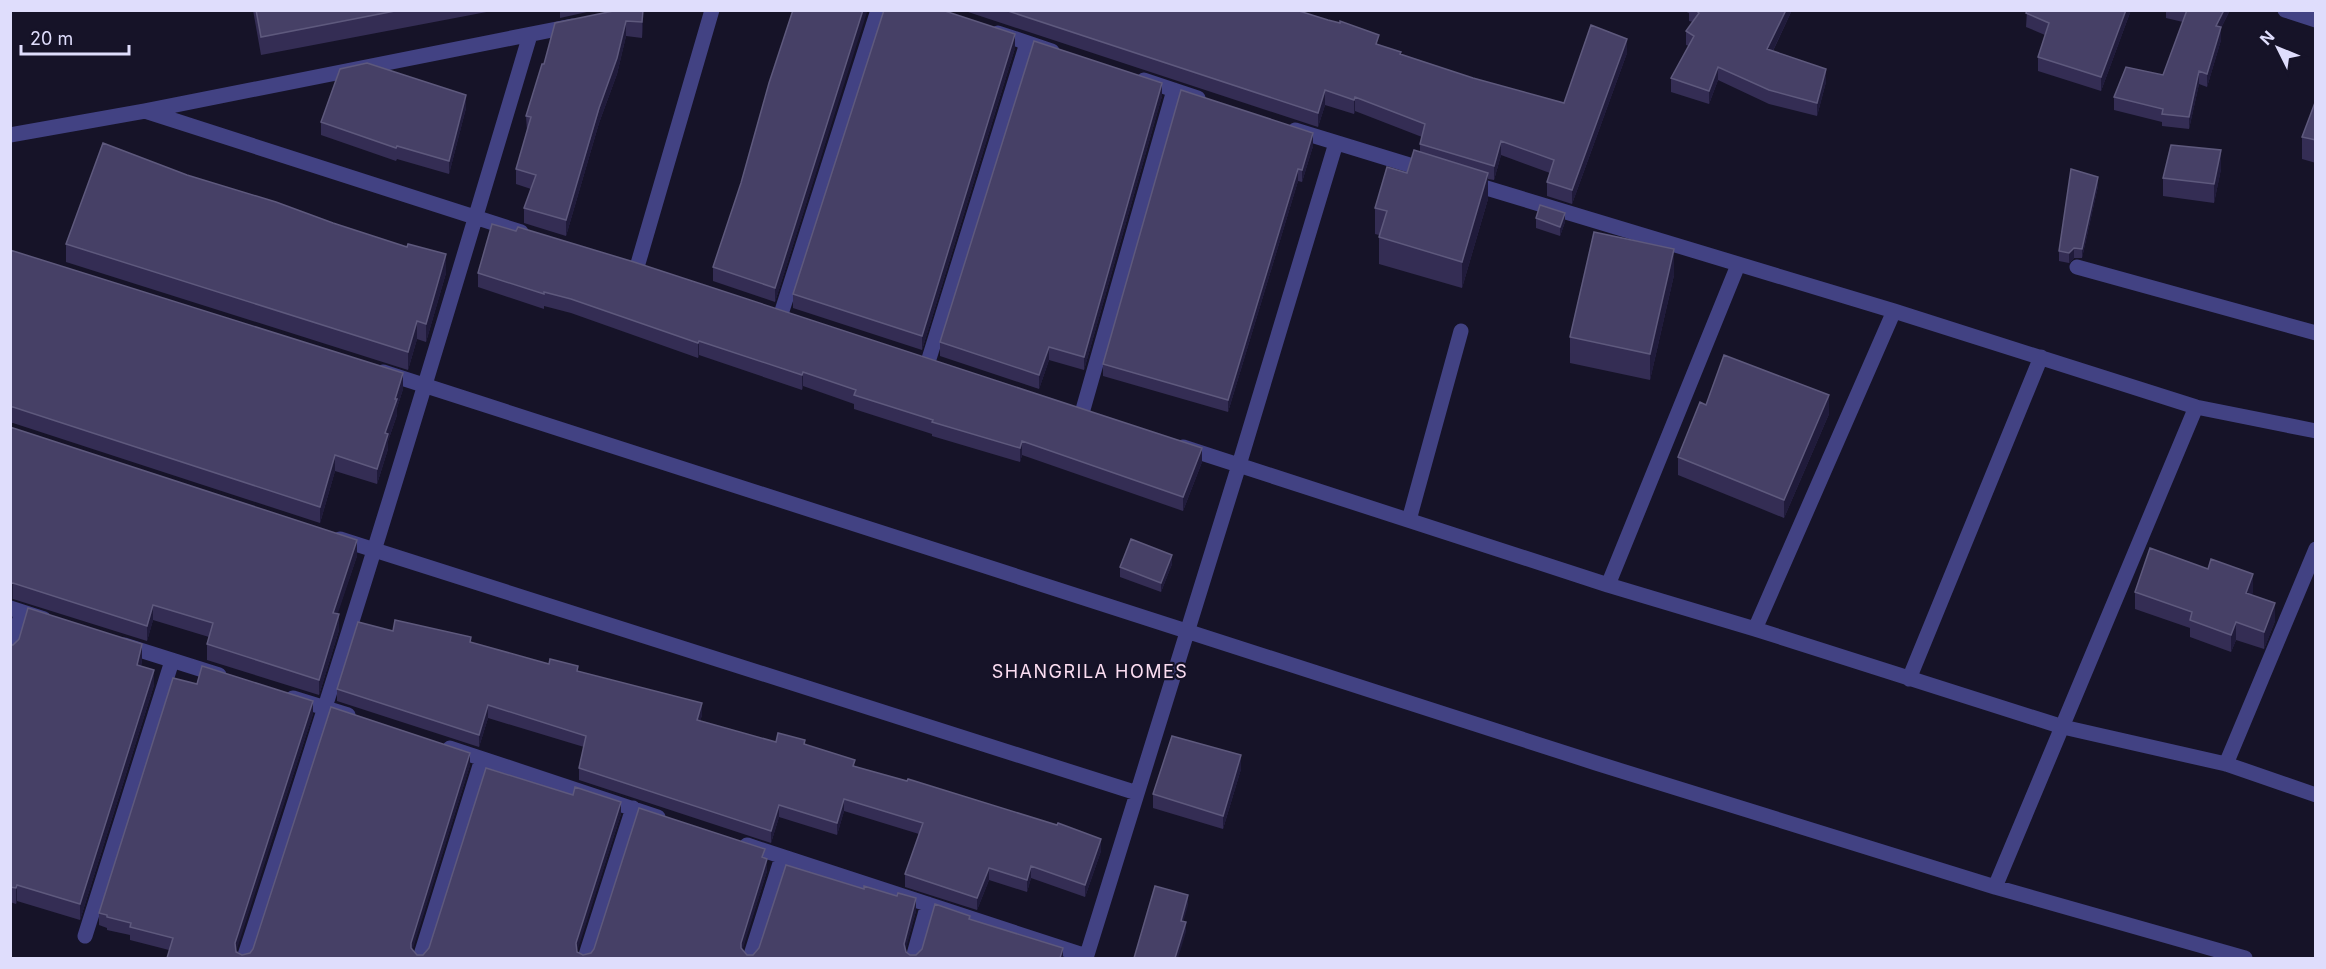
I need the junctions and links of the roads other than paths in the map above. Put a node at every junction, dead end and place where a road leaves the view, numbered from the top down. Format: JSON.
{"nodes":[{"id":1,"x":712,"y":10,"type":"edge"},
{"id":2,"x":878,"y":10,"type":"edge"},
{"id":3,"x":2285,"y":10,"type":"edge"},
{"id":4,"x":2316,"y":20,"type":"edge"},
{"id":5,"x":584,"y":24,"type":"edge"},
{"id":6,"x":983,"y":28,"type":"edge"},
{"id":7,"x":530,"y":35,"type":"junction"},
{"id":8,"x":1027,"y":43,"type":"junction"},
{"id":9,"x":1061,"y":54,"type":"edge"},
{"id":10,"x":1129,"y":75,"type":"edge"},
{"id":11,"x":1174,"y":90,"type":"junction"},
{"id":12,"x":1217,"y":104,"type":"edge"},
{"id":13,"x":146,"y":111,"type":"junction"},
{"id":14,"x":1282,"y":125,"type":"edge"},
{"id":15,"x":10,"y":135,"type":"edge"},
{"id":16,"x":1336,"y":143,"type":"junction"},
{"id":17,"x":476,"y":219,"type":"junction"},
{"id":18,"x":540,"y":238,"type":"edge"},
{"id":19,"x":1738,"y":264,"type":"junction"},
{"id":20,"x":637,"y":267,"type":"edge"},
{"id":21,"x":2077,"y":267,"type":"dead end"},
{"id":22,"x":1894,"y":311,"type":"junction"},
{"id":23,"x":781,"y":314,"type":"edge"},
{"id":24,"x":1461,"y":331,"type":"dead end"},
{"id":25,"x":2316,"y":333,"type":"edge"},
{"id":26,"x":2041,"y":357,"type":"junction"},
{"id":27,"x":928,"y":362,"type":"edge"},
{"id":28,"x":370,"y":368,"type":"edge"},
{"id":29,"x":426,"y":386,"type":"junction"},
{"id":30,"x":2196,"y":407,"type":"junction"},
{"id":31,"x":1082,"y":413,"type":"edge"},
{"id":32,"x":2316,"y":431,"type":"edge"},
{"id":33,"x":1172,"y":443,"type":"edge"},
{"id":34,"x":1239,"y":465,"type":"junction"},
{"id":35,"x":1409,"y":520,"type":"junction"},
{"id":36,"x":328,"y":536,"type":"edge"},
{"id":37,"x":2316,"y":549,"type":"edge"},
{"id":38,"x":374,"y":551,"type":"junction"},
{"id":39,"x":1608,"y":585,"type":"junction"},
{"id":40,"x":16,"y":610,"type":"edge"},
{"id":41,"x":55,"y":622,"type":"edge"},
{"id":42,"x":1755,"y":629,"type":"junction"},
{"id":43,"x":1187,"y":631,"type":"junction"},
{"id":44,"x":108,"y":640,"type":"edge"},
{"id":45,"x":10,"y":651,"type":"edge"},
{"id":46,"x":172,"y":661,"type":"junction"},
{"id":47,"x":1909,"y":679,"type":"junction"},
{"id":48,"x":238,"y":681,"type":"edge"},
{"id":49,"x":282,"y":694,"type":"edge"},
{"id":50,"x":327,"y":708,"type":"junction"},
{"id":51,"x":360,"y":719,"type":"edge"},
{"id":52,"x":2062,"y":727,"type":"junction"},
{"id":53,"x":438,"y":744,"type":"edge"},
{"id":54,"x":482,"y":759,"type":"junction"},
{"id":55,"x":2226,"y":764,"type":"junction"},
{"id":56,"x":1137,"y":793,"type":"junction"},
{"id":57,"x":2316,"y":795,"type":"edge"},
{"id":58,"x":633,"y":808,"type":"junction"},
{"id":59,"x":676,"y":822,"type":"edge"},
{"id":60,"x":729,"y":839,"type":"edge"},
{"id":61,"x":782,"y":856,"type":"junction"},
{"id":62,"x":1995,"y":887,"type":"junction"},
{"id":63,"x":928,"y":904,"type":"junction"},
{"id":64,"x":85,"y":936,"type":"dead end"},
{"id":65,"x":1086,"y":957,"type":"edge"},
{"id":66,"x":244,"y":958,"type":"edge"},
{"id":67,"x":420,"y":958,"type":"edge"},
{"id":68,"x":585,"y":958,"type":"edge"},
{"id":69,"x":750,"y":958,"type":"edge"},
{"id":70,"x":913,"y":958,"type":"edge"},
{"id":71,"x":2246,"y":958,"type":"edge"}],
"edges":[{"from":1,"to":20,"type":"street"},
{"from":2,"to":23,"type":"street"},
{"from":3,"to":4,"type":"street"},
{"from":5,"to":7,"type":"street"},
{"from":6,"to":8,"type":"street"},
{"from":7,"to":13,"type":"street"},
{"from":7,"to":17,"type":"street"},
{"from":8,"to":9,"type":"street"},
{"from":8,"to":27,"type":"street"},
{"from":10,"to":11,"type":"street"},
{"from":11,"to":12,"type":"street"},
{"from":11,"to":31,"type":"street"},
{"from":13,"to":15,"type":"street"},
{"from":13,"to":17,"type":"street"},
{"from":14,"to":16,"type":"street"},
{"from":16,"to":19,"type":"street"},
{"from":16,"to":34,"type":"street"},
{"from":17,"to":18,"type":"street"},
{"from":17,"to":29,"type":"street"},
{"from":19,"to":22,"type":"street"},
{"from":19,"to":39,"type":"street"},
{"from":21,"to":25,"type":"street"},
{"from":22,"to":26,"type":"street"},
{"from":22,"to":42,"type":"street"},
{"from":24,"to":35,"type":"street"},
{"from":26,"to":30,"type":"street"},
{"from":26,"to":47,"type":"street"},
{"from":28,"to":29,"type":"street"},
{"from":29,"to":38,"type":"street"},
{"from":29,"to":43,"type":"street"},
{"from":30,"to":32,"type":"street"},
{"from":30,"to":52,"type":"street"},
{"from":33,"to":34,"type":"street"},
{"from":34,"to":35,"type":"street"},
{"from":34,"to":43,"type":"street"},
{"from":35,"to":39,"type":"street"},
{"from":36,"to":38,"type":"street"},
{"from":37,"to":55,"type":"street"},
{"from":38,"to":50,"type":"street"},
{"from":38,"to":56,"type":"street"},
{"from":39,"to":42,"type":"street"},
{"from":40,"to":41,"type":"street"},
{"from":40,"to":45,"type":"street"},
{"from":42,"to":47,"type":"street"},
{"from":43,"to":56,"type":"street"},
{"from":43,"to":62,"type":"street"},
{"from":44,"to":46,"type":"street"},
{"from":46,"to":48,"type":"street"},
{"from":46,"to":64,"type":"street"},
{"from":47,"to":52,"type":"street"},
{"from":49,"to":50,"type":"street"},
{"from":50,"to":51,"type":"street"},
{"from":50,"to":66,"type":"street"},
{"from":52,"to":55,"type":"street"},
{"from":52,"to":62,"type":"street"},
{"from":53,"to":54,"type":"street"},
{"from":54,"to":58,"type":"street"},
{"from":54,"to":67,"type":"street"},
{"from":55,"to":57,"type":"street"},
{"from":56,"to":65,"type":"street"},
{"from":58,"to":59,"type":"street"},
{"from":58,"to":68,"type":"street"},
{"from":60,"to":61,"type":"street"},
{"from":61,"to":63,"type":"street"},
{"from":61,"to":69,"type":"street"},
{"from":62,"to":71,"type":"street"},
{"from":63,"to":65,"type":"street"},
{"from":63,"to":70,"type":"street"}]}
